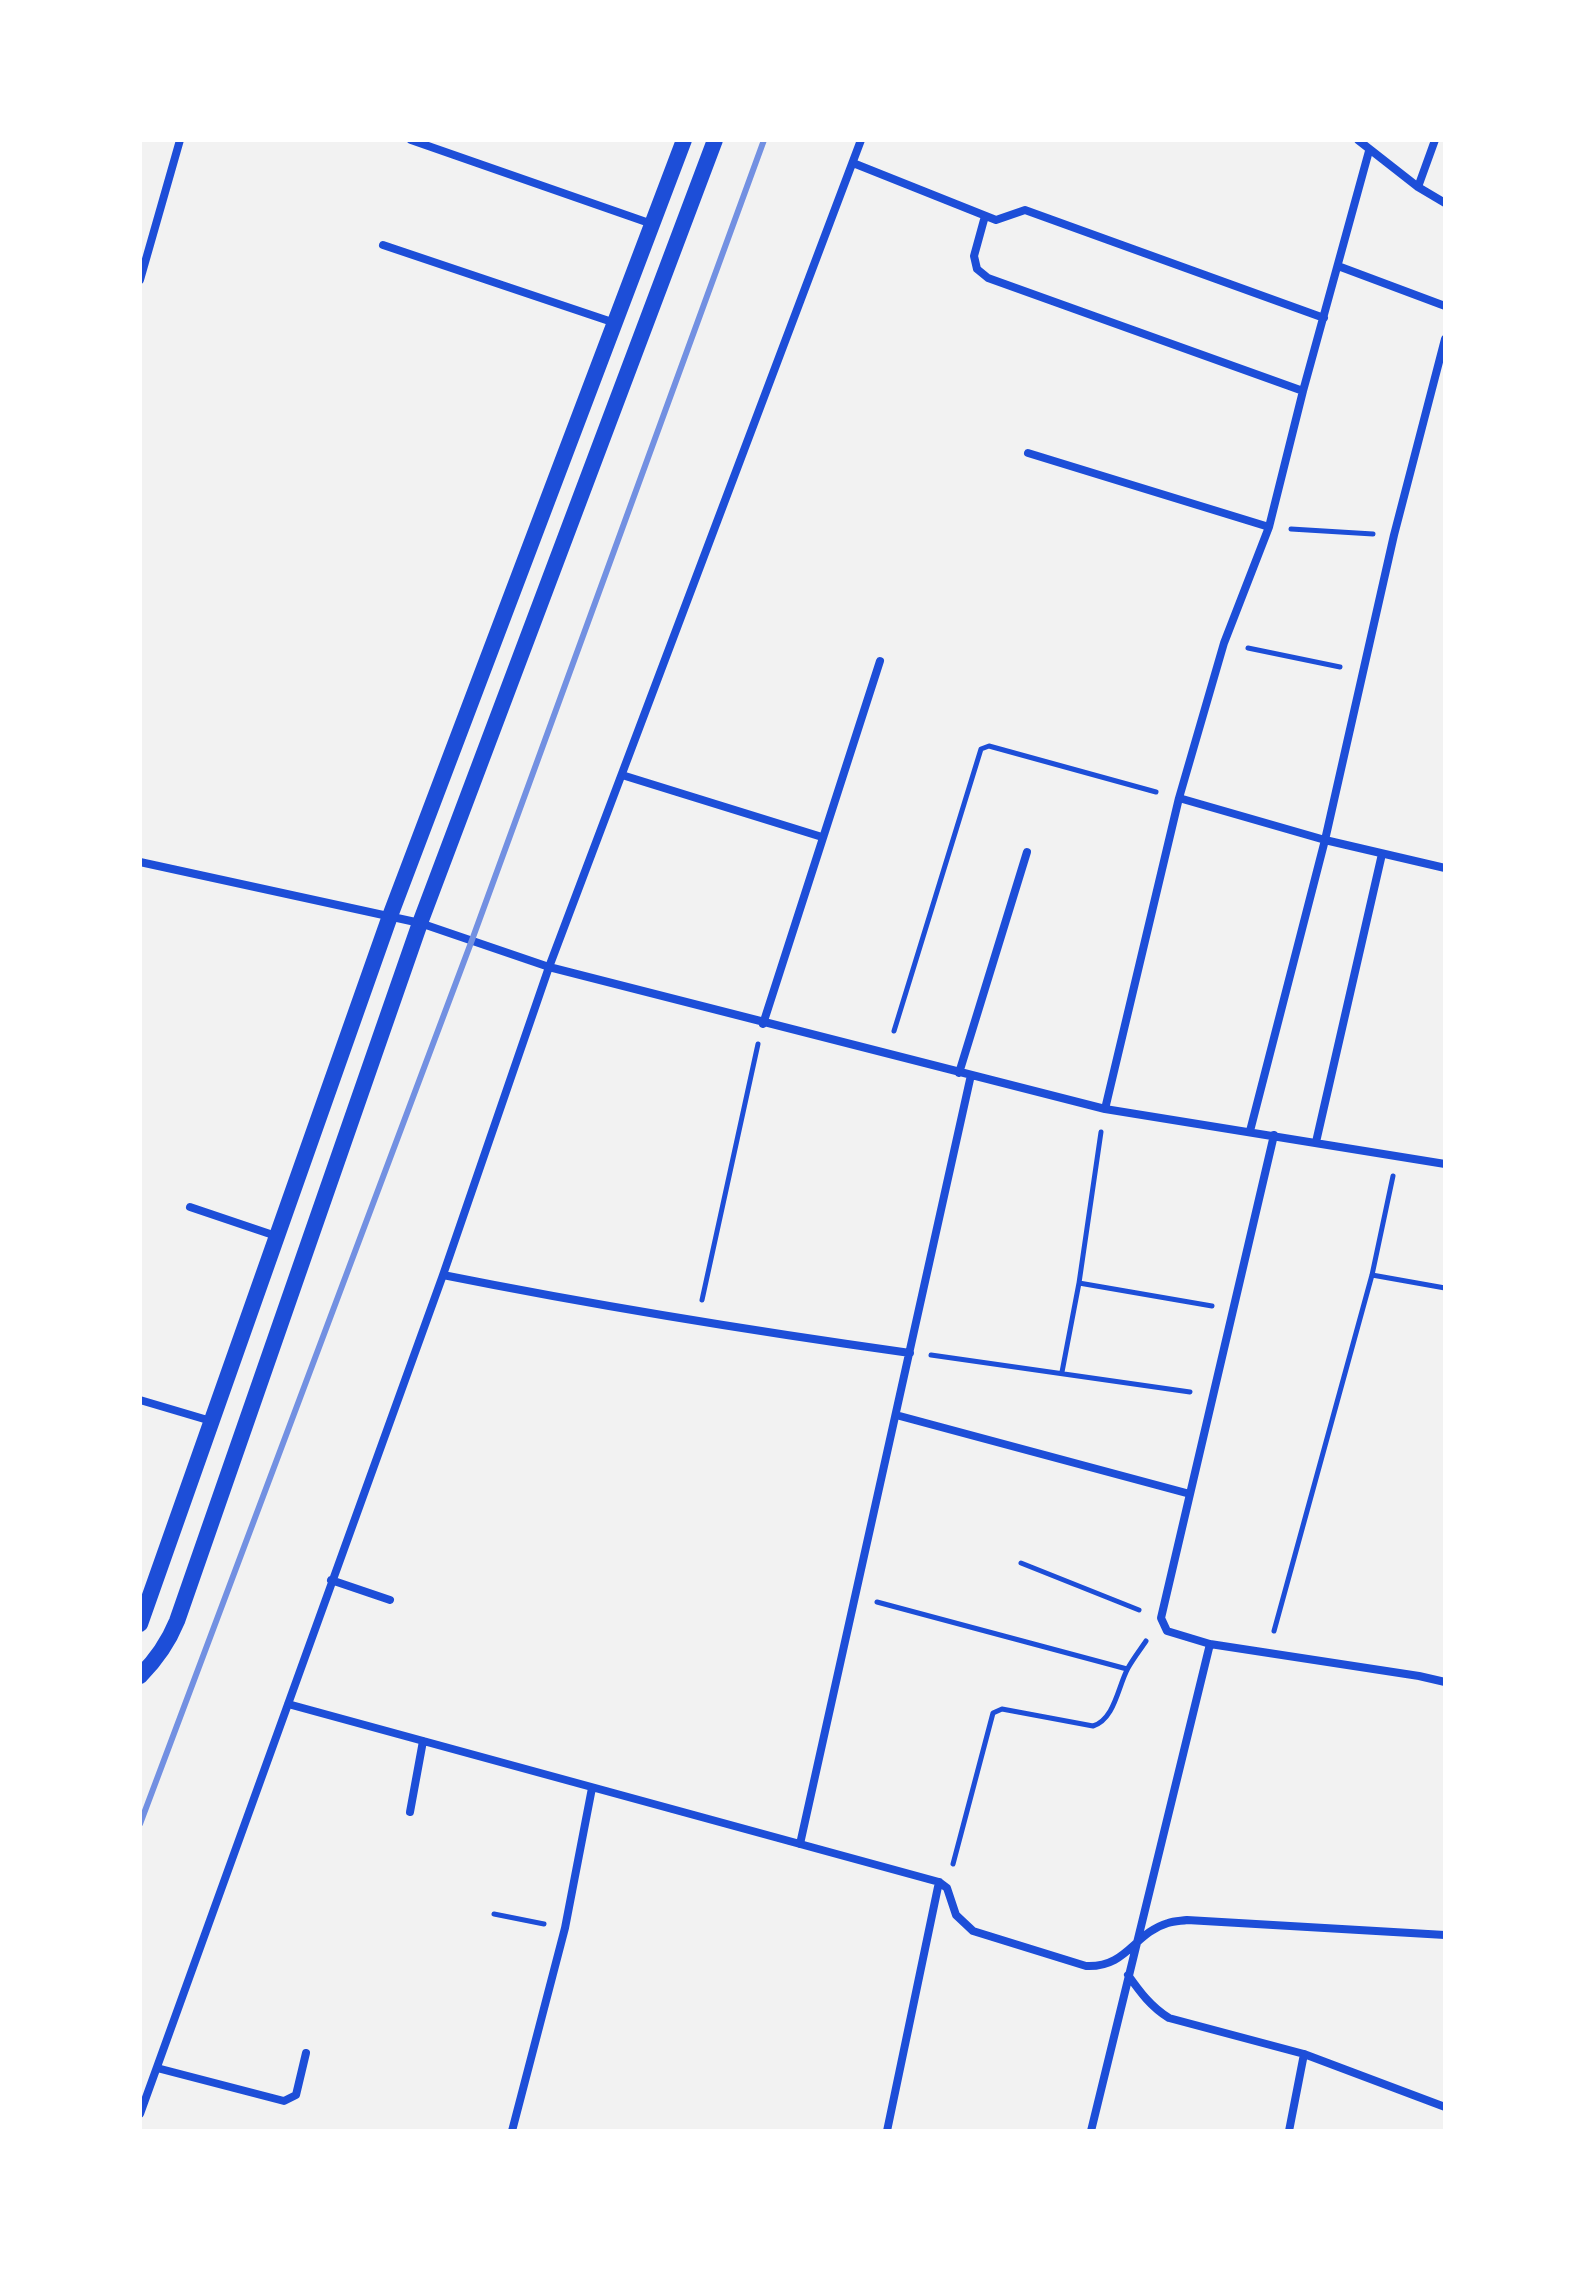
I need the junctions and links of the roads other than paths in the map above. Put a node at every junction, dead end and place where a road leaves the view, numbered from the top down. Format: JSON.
{"nodes":[{"id":1,"x":180,"y":140,"type":"edge"},
{"id":2,"x":411,"y":140,"type":"edge"},
{"id":3,"x":684,"y":140,"type":"edge"},
{"id":4,"x":715,"y":140,"type":"edge"},
{"id":5,"x":861,"y":140,"type":"edge"},
{"id":6,"x":1358,"y":140,"type":"edge"},
{"id":7,"x":1435,"y":140,"type":"edge"},
{"id":8,"x":1369,"y":151,"type":"junction"},
{"id":9,"x":853,"y":163,"type":"junction"},
{"id":10,"x":1418,"y":187,"type":"junction"},
{"id":11,"x":1445,"y":203,"type":"edge"},
{"id":12,"x":985,"y":216,"type":"junction"},
{"id":13,"x":652,"y":224,"type":"junction"},
{"id":14,"x":383,"y":245,"type":"dead end"},
{"id":15,"x":1338,"y":266,"type":"junction"},
{"id":16,"x":140,"y":280,"type":"edge"},
{"id":17,"x":1445,"y":306,"type":"edge"},
{"id":18,"x":1324,"y":318,"type":"junction"},
{"id":19,"x":615,"y":323,"type":"junction"},
{"id":20,"x":1445,"y":339,"type":"edge"},
{"id":21,"x":1303,"y":391,"type":"junction"},
{"id":22,"x":1028,"y":453,"type":"dead end"},
{"id":23,"x":1269,"y":527,"type":"junction"},
{"id":24,"x":880,"y":661,"type":"dead end"},
{"id":25,"x":622,"y":775,"type":"junction"},
{"id":26,"x":1179,"y":798,"type":"junction"},
{"id":27,"x":822,"y":837,"type":"junction"},
{"id":28,"x":1325,"y":840,"type":"junction"},
{"id":29,"x":1027,"y":852,"type":"dead end"},
{"id":30,"x":1382,"y":854,"type":"junction"},
{"id":31,"x":140,"y":862,"type":"edge"},
{"id":32,"x":1445,"y":868,"type":"edge"},
{"id":33,"x":390,"y":916,"type":"junction"},
{"id":34,"x":420,"y":923,"type":"junction"},
{"id":35,"x":549,"y":967,"type":"junction"},
{"id":36,"x":763,"y":1024,"type":"junction"},
{"id":37,"x":959,"y":1073,"type":"junction"},
{"id":38,"x":971,"y":1075,"type":"junction"},
{"id":39,"x":1105,"y":1109,"type":"junction"},
{"id":40,"x":1250,"y":1131,"type":"junction"},
{"id":41,"x":1274,"y":1135,"type":"junction"},
{"id":42,"x":1316,"y":1142,"type":"junction"},
{"id":43,"x":1445,"y":1164,"type":"edge"},
{"id":44,"x":190,"y":1207,"type":"dead end"},
{"id":45,"x":277,"y":1236,"type":"junction"},
{"id":46,"x":443,"y":1275,"type":"junction"},
{"id":47,"x":910,"y":1353,"type":"junction"},
{"id":48,"x":140,"y":1400,"type":"edge"},
{"id":49,"x":896,"y":1415,"type":"junction"},
{"id":50,"x":211,"y":1421,"type":"junction"},
{"id":51,"x":1190,"y":1494,"type":"junction"},
{"id":52,"x":331,"y":1580,"type":"junction"},
{"id":53,"x":390,"y":1600,"type":"dead end"},
{"id":54,"x":140,"y":1624,"type":"edge"},
{"id":55,"x":1210,"y":1644,"type":"junction"},
{"id":56,"x":140,"y":1676,"type":"edge"},
{"id":57,"x":1445,"y":1682,"type":"edge"},
{"id":58,"x":288,"y":1704,"type":"junction"},
{"id":59,"x":423,"y":1741,"type":"junction"},
{"id":60,"x":592,"y":1788,"type":"junction"},
{"id":61,"x":410,"y":1812,"type":"dead end"},
{"id":62,"x":800,"y":1844,"type":"junction"},
{"id":63,"x":943,"y":1885,"type":"junction"},
{"id":64,"x":1445,"y":1935,"type":"edge"},
{"id":65,"x":1137,"y":1943,"type":"junction"},
{"id":66,"x":1128,"y":1975,"type":"junction"},
{"id":67,"x":306,"y":2053,"type":"dead end"},
{"id":68,"x":1304,"y":2054,"type":"junction"},
{"id":69,"x":157,"y":2068,"type":"junction"},
{"id":70,"x":1445,"y":2107,"type":"edge"},
{"id":71,"x":140,"y":2114,"type":"edge"},
{"id":72,"x":512,"y":2131,"type":"edge"},
{"id":73,"x":887,"y":2131,"type":"edge"},
{"id":74,"x":1091,"y":2131,"type":"edge"},
{"id":75,"x":1289,"y":2131,"type":"edge"}],
"edges":[{"from":1,"to":16,"type":"street"},
{"from":2,"to":13,"type":"street"},
{"from":3,"to":13,"type":"main road"},
{"from":4,"to":34,"type":"main road"},
{"from":5,"to":9,"type":"street"},
{"from":6,"to":8,"type":"street"},
{"from":7,"to":10,"type":"street"},
{"from":8,"to":10,"type":"street"},
{"from":8,"to":15,"type":"street"},
{"from":9,"to":12,"type":"street"},
{"from":9,"to":25,"type":"street"},
{"from":10,"to":11,"type":"street"},
{"from":12,"to":18,"type":"street"},
{"from":12,"to":21,"type":"street"},
{"from":13,"to":19,"type":"main road"},
{"from":14,"to":19,"type":"street"},
{"from":15,"to":17,"type":"street"},
{"from":15,"to":18,"type":"street"},
{"from":18,"to":21,"type":"street"},
{"from":19,"to":33,"type":"main road"},
{"from":20,"to":28,"type":"street"},
{"from":21,"to":23,"type":"street"},
{"from":22,"to":23,"type":"street"},
{"from":23,"to":26,"type":"street"},
{"from":24,"to":27,"type":"street"},
{"from":25,"to":27,"type":"street"},
{"from":25,"to":35,"type":"street"},
{"from":26,"to":28,"type":"street"},
{"from":26,"to":39,"type":"street"},
{"from":27,"to":36,"type":"street"},
{"from":28,"to":30,"type":"street"},
{"from":28,"to":40,"type":"street"},
{"from":29,"to":37,"type":"street"},
{"from":30,"to":32,"type":"street"},
{"from":30,"to":42,"type":"street"},
{"from":31,"to":33,"type":"street"},
{"from":33,"to":34,"type":"street"},
{"from":33,"to":45,"type":"main road"},
{"from":34,"to":35,"type":"street"},
{"from":34,"to":56,"type":"main road"},
{"from":35,"to":36,"type":"street"},
{"from":35,"to":46,"type":"street"},
{"from":36,"to":37,"type":"street"},
{"from":37,"to":38,"type":"street"},
{"from":38,"to":39,"type":"street"},
{"from":38,"to":47,"type":"street"},
{"from":39,"to":40,"type":"street"},
{"from":40,"to":41,"type":"street"},
{"from":41,"to":42,"type":"street"},
{"from":41,"to":51,"type":"street"},
{"from":42,"to":43,"type":"street"},
{"from":44,"to":45,"type":"street"},
{"from":45,"to":50,"type":"main road"},
{"from":46,"to":47,"type":"street"},
{"from":46,"to":52,"type":"street"},
{"from":47,"to":49,"type":"street"},
{"from":48,"to":50,"type":"street"},
{"from":49,"to":51,"type":"street"},
{"from":49,"to":62,"type":"street"},
{"from":50,"to":54,"type":"main road"},
{"from":51,"to":55,"type":"street"},
{"from":52,"to":53,"type":"street"},
{"from":52,"to":58,"type":"street"},
{"from":55,"to":57,"type":"street"},
{"from":55,"to":65,"type":"street"},
{"from":58,"to":59,"type":"street"},
{"from":58,"to":69,"type":"street"},
{"from":59,"to":60,"type":"street"},
{"from":59,"to":61,"type":"street"},
{"from":60,"to":62,"type":"street"},
{"from":60,"to":72,"type":"street"},
{"from":62,"to":63,"type":"street"},
{"from":63,"to":65,"type":"street"},
{"from":63,"to":73,"type":"street"},
{"from":64,"to":65,"type":"street"},
{"from":65,"to":66,"type":"street"},
{"from":66,"to":68,"type":"street"},
{"from":66,"to":74,"type":"street"},
{"from":67,"to":69,"type":"street"},
{"from":68,"to":70,"type":"street"},
{"from":68,"to":75,"type":"street"},
{"from":69,"to":71,"type":"street"}]}
